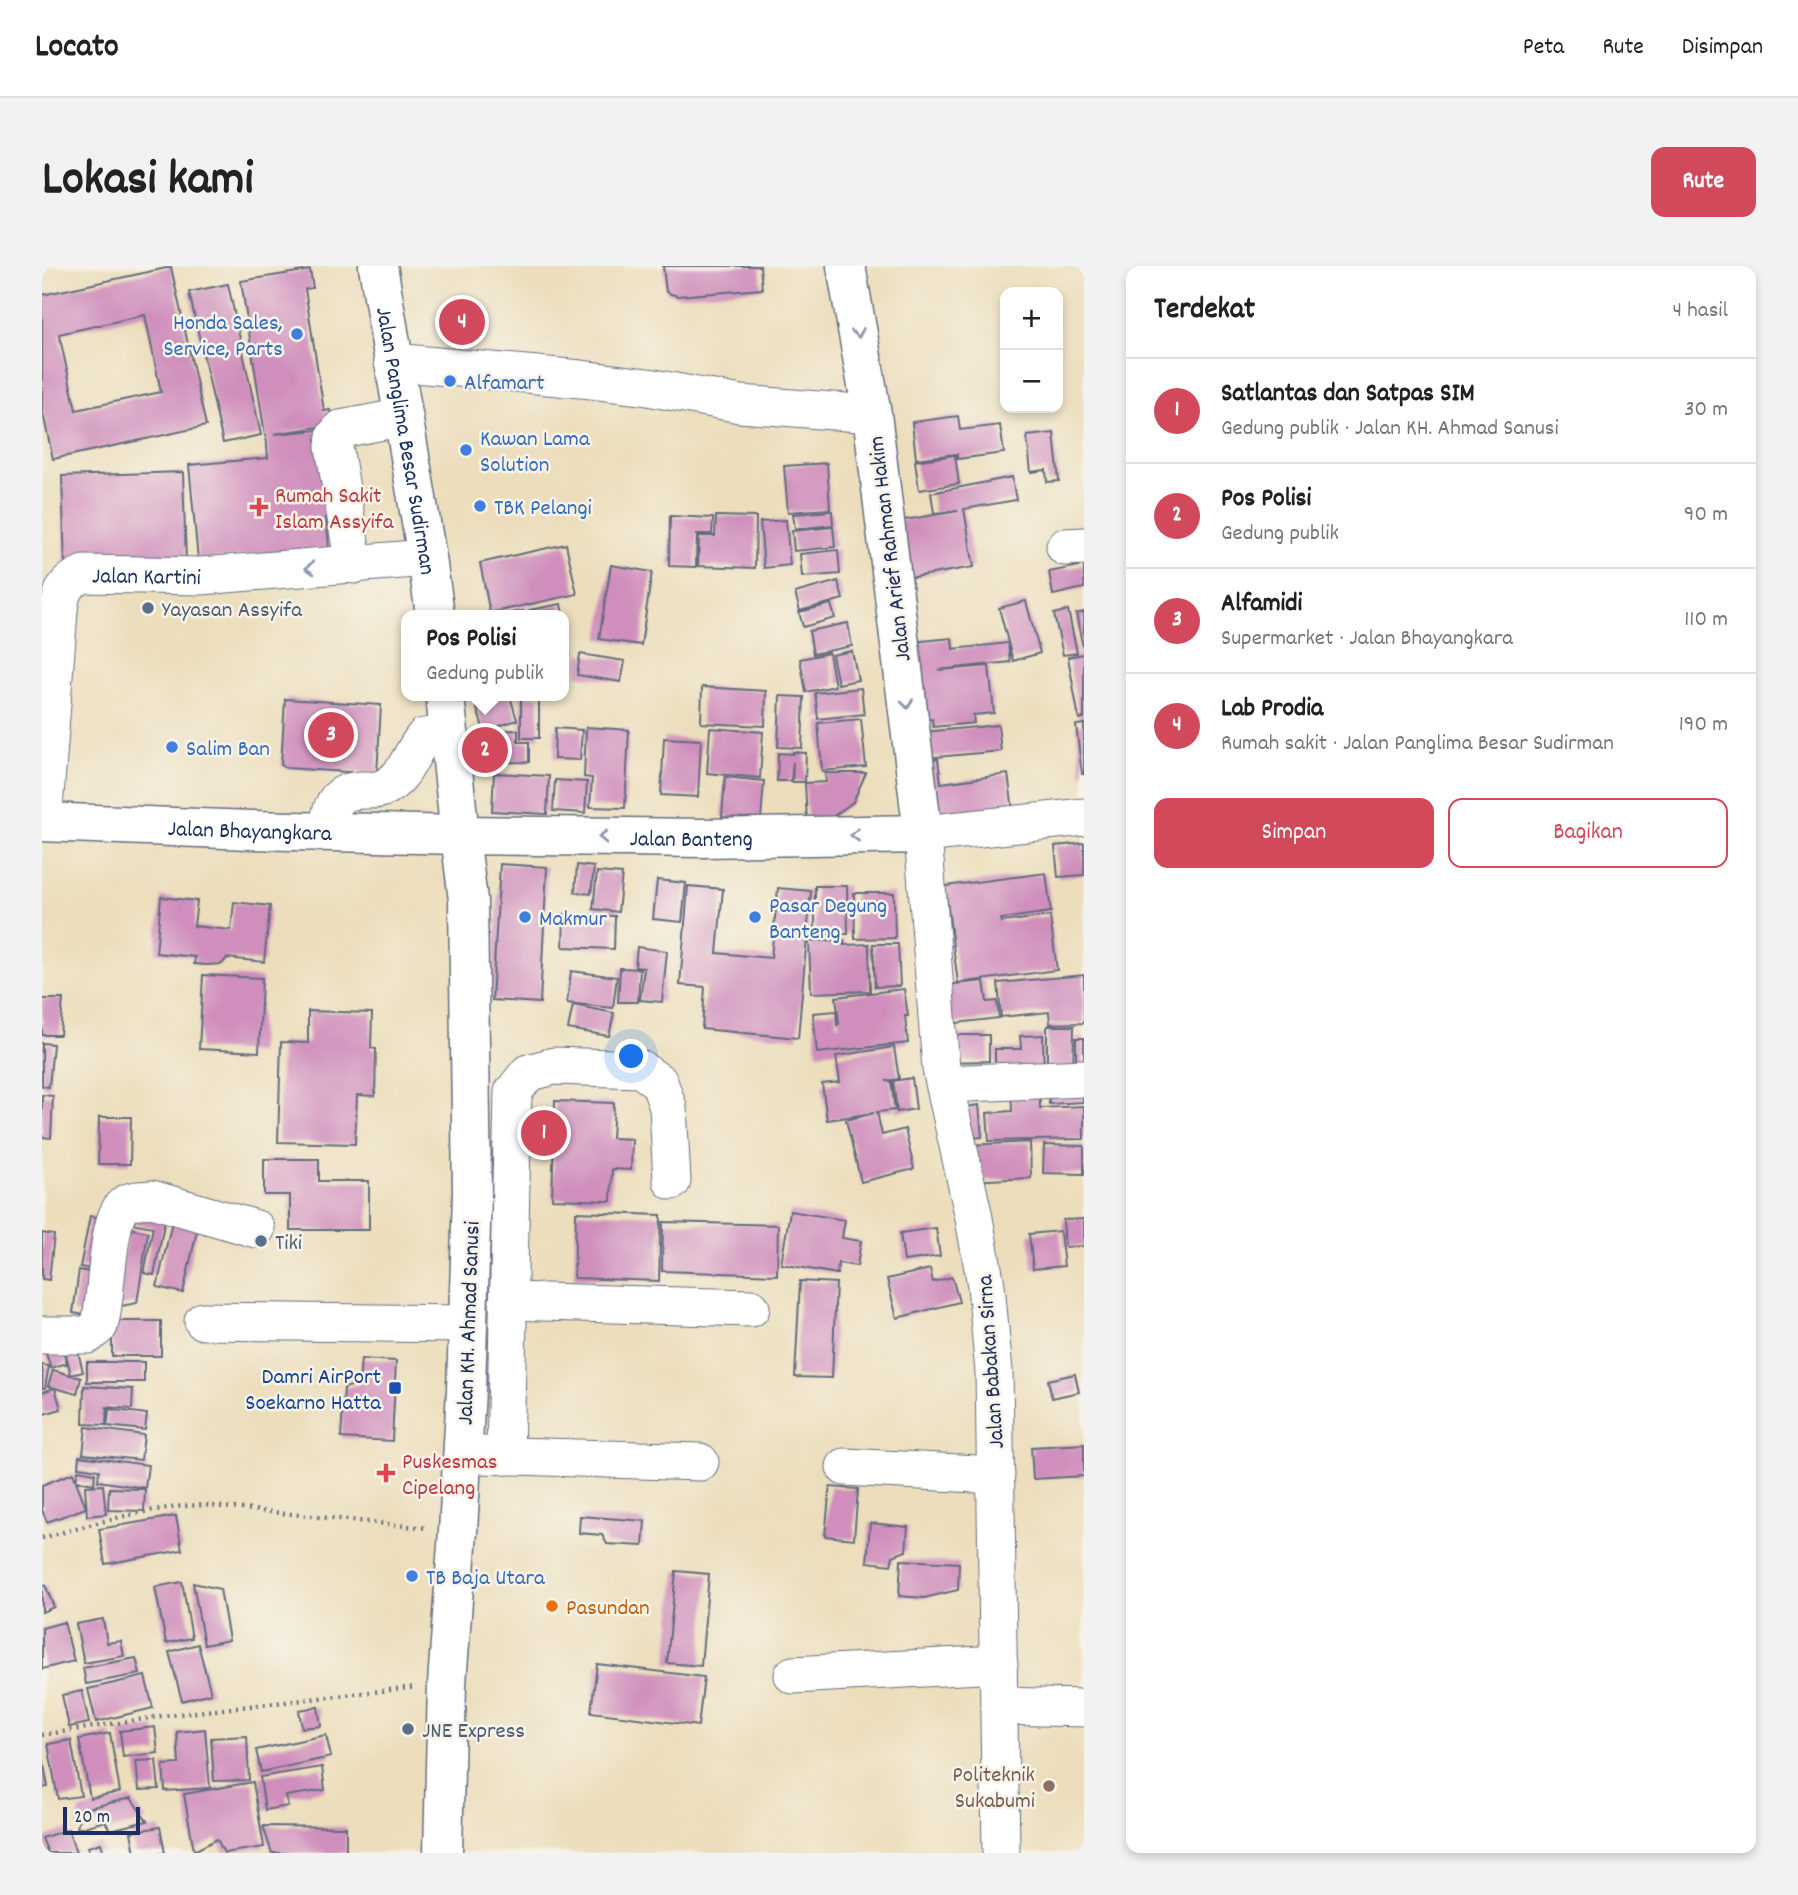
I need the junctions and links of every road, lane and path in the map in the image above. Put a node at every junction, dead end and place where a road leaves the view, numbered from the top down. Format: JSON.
{"nodes":[{"id":1,"x":378,"y":266,"type":"edge"},
{"id":2,"x":846,"y":266,"type":"edge"},
{"id":3,"x":393,"y":362,"type":"junction"},
{"id":4,"x":872,"y":414,"type":"junction"},
{"id":5,"x":404,"y":417,"type":"junction"},
{"id":6,"x":427,"y":558,"type":"junction"},
{"id":7,"x":354,"y":565,"type":"junction"},
{"id":8,"x":434,"y":610,"type":"edge"},
{"id":9,"x":446,"y":701,"type":"edge"},
{"id":10,"x":450,"y":734,"type":"junction"},
{"id":11,"x":1084,"y":817,"type":"edge"},
{"id":12,"x":43,"y":822,"type":"edge"},
{"id":13,"x":327,"y":831,"type":"junction"},
{"id":14,"x":923,"y":834,"type":"junction"},
{"id":15,"x":460,"y":835,"type":"junction"},
{"id":16,"x":1084,"y":1078,"type":"edge"},
{"id":17,"x":944,"y":1084,"type":"junction"},
{"id":18,"x":672,"y":1181,"type":"dead end"},
{"id":19,"x":256,"y":1229,"type":"dead end"},
{"id":20,"x":509,"y":1301,"type":"junction"},
{"id":21,"x":751,"y":1308,"type":"dead end"},
{"id":22,"x":203,"y":1321,"type":"dead end"},
{"id":23,"x":467,"y":1324,"type":"junction"},
{"id":24,"x":42,"y":1335,"type":"edge"},
{"id":25,"x":462,"y":1454,"type":"junction"},
{"id":26,"x":505,"y":1455,"type":"junction"},
{"id":27,"x":700,"y":1462,"type":"dead end"},
{"id":28,"x":845,"y":1467,"type":"dead end"},
{"id":29,"x":996,"y":1475,"type":"junction"},
{"id":30,"x":458,"y":1531,"type":"junction"},
{"id":31,"x":42,"y":1538,"type":"edge"},
{"id":32,"x":999,"y":1664,"type":"junction"},
{"id":33,"x":793,"y":1675,"type":"dead end"},
{"id":34,"x":447,"y":1684,"type":"junction"},
{"id":35,"x":1000,"y":1706,"type":"junction"},
{"id":36,"x":1084,"y":1708,"type":"edge"},
{"id":37,"x":42,"y":1735,"type":"edge"},
{"id":38,"x":443,"y":1853,"type":"edge"},
{"id":39,"x":1001,"y":1853,"type":"edge"}],
"edges":[{"from":1,"to":3,"type":"main road","name":"Jalan Panglima Besar Sudirman"},
{"from":2,"to":4,"type":"main road","name":"Jalan Arief Rahman Hakim","one_way":true},
{"from":3,"to":4,"type":"street"},
{"from":3,"to":5,"type":"main road","name":"Jalan Panglima Besar Sudirman"},
{"from":4,"to":14,"type":"main road","name":"Jalan Arief Rahman Hakim","one_way":true},
{"from":5,"to":6,"type":"main road","name":"Jalan Panglima Besar Sudirman"},
{"from":5,"to":7,"type":"street"},
{"from":6,"to":7,"type":"street","name":"Jalan Kartini"},
{"from":6,"to":8,"type":"main road","name":"Jalan Panglima Besar Sudirman"},
{"from":7,"to":12,"type":"street","name":"Jalan Kartini","one_way":true},
{"from":9,"to":10,"type":"main road"},
{"from":10,"to":13,"type":"street"},
{"from":10,"to":15,"type":"main road"},
{"from":11,"to":14,"type":"street"},
{"from":12,"to":13,"type":"main road","name":"Jalan Bhayangkara"},
{"from":13,"to":15,"type":"main road","name":"Jalan Bhayangkara"},
{"from":14,"to":15,"type":"main road","name":"Jalan Banteng","one_way":true},
{"from":14,"to":17,"type":"street","name":"Jalan Babakan Sirna"},
{"from":15,"to":23,"type":"main road","name":"Jalan KH. Ahmad Sanusi"},
{"from":16,"to":17,"type":"street"},
{"from":17,"to":29,"type":"street","name":"Jalan Babakan Sirna"},
{"from":18,"to":20,"type":"street"},
{"from":19,"to":24,"type":"street"},
{"from":20,"to":21,"type":"street"},
{"from":20,"to":26,"type":"street"},
{"from":22,"to":23,"type":"street"},
{"from":23,"to":25,"type":"main road","name":"Jalan KH. Ahmad Sanusi"},
{"from":25,"to":26,"type":"street"},
{"from":25,"to":30,"type":"main road","name":"Jalan KH. Ahmad Sanusi"},
{"from":26,"to":27,"type":"street"},
{"from":28,"to":29,"type":"street"},
{"from":29,"to":32,"type":"street","name":"Jalan Babakan Sirna"},
{"from":30,"to":31,"type":"path"},
{"from":30,"to":34,"type":"main road","name":"Jalan KH. Ahmad Sanusi"},
{"from":32,"to":33,"type":"street"},
{"from":32,"to":35,"type":"street","name":"Jalan Babakan Sirna"},
{"from":34,"to":37,"type":"path"},
{"from":34,"to":38,"type":"main road","name":"Jalan KH. Ahmad Sanusi"},
{"from":35,"to":36,"type":"street"},
{"from":35,"to":39,"type":"street","name":"Jalan Babakan Sirna"}]}
